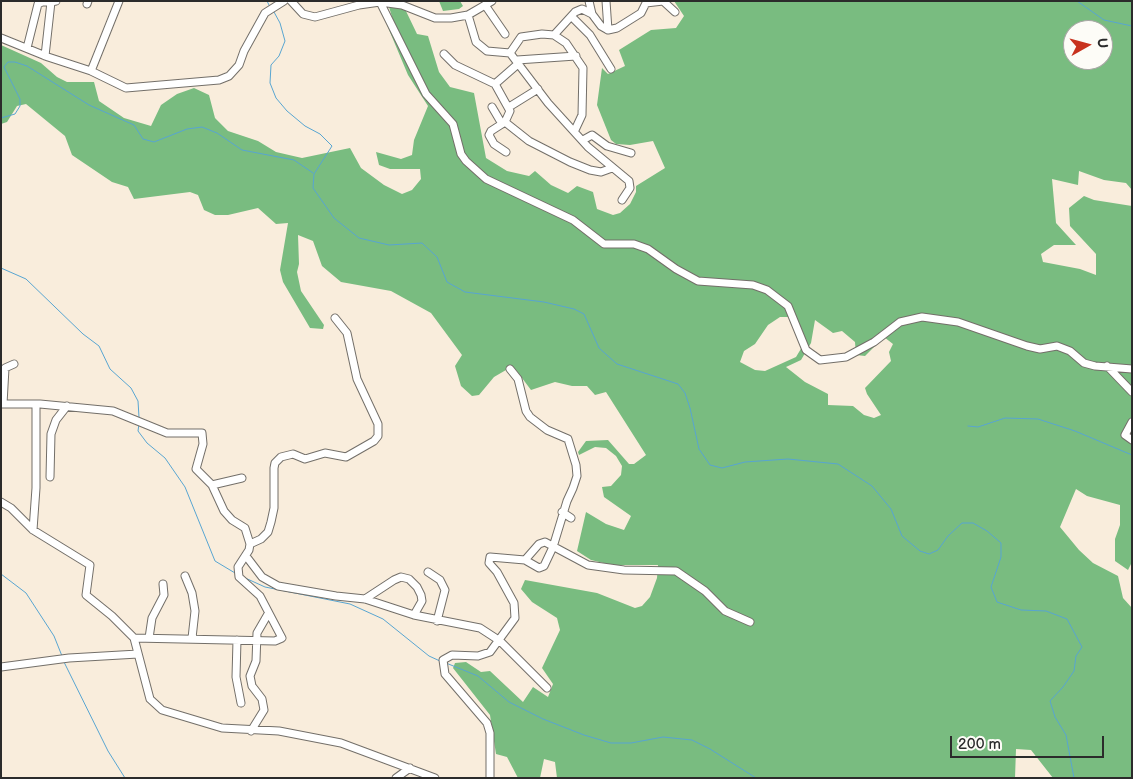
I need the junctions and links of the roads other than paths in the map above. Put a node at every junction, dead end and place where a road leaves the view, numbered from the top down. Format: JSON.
{"nodes":[{"id":1,"x":119,"y":1,"type":"edge"},
{"id":2,"x":291,"y":1,"type":"edge"},
{"id":3,"x":492,"y":1,"type":"edge"},
{"id":4,"x":576,"y":1,"type":"edge"},
{"id":5,"x":589,"y":1,"type":"edge"},
{"id":6,"x":606,"y":1,"type":"edge"},
{"id":7,"x":53,"y":2,"type":"edge"},
{"id":8,"x":281,"y":2,"type":"edge"},
{"id":9,"x":378,"y":2,"type":"edge"},
{"id":10,"x":480,"y":5,"type":"edge"},
{"id":11,"x":577,"y":10,"type":"junction"},
{"id":12,"x":675,"y":12,"type":"dead end"},
{"id":13,"x":592,"y":14,"type":"junction"},
{"id":14,"x":468,"y":15,"type":"junction"},
{"id":15,"x":572,"y":17,"type":"junction"},
{"id":16,"x":608,"y":30,"type":"junction"},
{"id":17,"x":504,"y":34,"type":"dead end"},
{"id":18,"x":554,"y":35,"type":"junction"},
{"id":19,"x":1,"y":38,"type":"edge"},
{"id":20,"x":27,"y":48,"type":"junction"},
{"id":21,"x":510,"y":53,"type":"junction"},
{"id":22,"x":444,"y":54,"type":"dead end"},
{"id":23,"x":45,"y":56,"type":"junction"},
{"id":24,"x":576,"y":56,"type":"junction"},
{"id":25,"x":518,"y":62,"type":"junction"},
{"id":26,"x":611,"y":69,"type":"dead end"},
{"id":27,"x":91,"y":71,"type":"junction"},
{"id":28,"x":495,"y":84,"type":"junction"},
{"id":29,"x":538,"y":89,"type":"junction"},
{"id":30,"x":492,"y":107,"type":"dead end"},
{"id":31,"x":509,"y":107,"type":"junction"},
{"id":32,"x":504,"y":123,"type":"junction"},
{"id":33,"x":575,"y":130,"type":"junction"},
{"id":34,"x":583,"y":140,"type":"junction"},
{"id":35,"x":506,"y":152,"type":"dead end"},
{"id":36,"x":631,"y":153,"type":"dead end"},
{"id":37,"x":612,"y":168,"type":"junction"},
{"id":38,"x":622,"y":200,"type":"dead end"},
{"id":39,"x":335,"y":318,"type":"dead end"},
{"id":40,"x":14,"y":364,"type":"dead end"},
{"id":41,"x":1107,"y":366,"type":"junction"},
{"id":42,"x":510,"y":369,"type":"dead end"},
{"id":43,"x":1132,"y":369,"type":"edge"},
{"id":44,"x":1132,"y":392,"type":"edge"},
{"id":45,"x":2,"y":404,"type":"edge"},
{"id":46,"x":36,"y":404,"type":"junction"},
{"id":47,"x":67,"y":406,"type":"junction"},
{"id":48,"x":1132,"y":422,"type":"edge"},
{"id":49,"x":1132,"y":440,"type":"edge"},
{"id":50,"x":50,"y":477,"type":"dead end"},
{"id":51,"x":242,"y":478,"type":"dead end"},
{"id":52,"x":212,"y":485,"type":"junction"},
{"id":53,"x":1,"y":502,"type":"edge"},
{"id":54,"x":562,"y":512,"type":"junction"},
{"id":55,"x":571,"y":518,"type":"dead end"},
{"id":56,"x":33,"y":530,"type":"junction"},
{"id":57,"x":250,"y":544,"type":"junction"},
{"id":58,"x":553,"y":547,"type":"junction"},
{"id":59,"x":246,"y":556,"type":"junction"},
{"id":60,"x":525,"y":560,"type":"junction"},
{"id":61,"x":428,"y":572,"type":"dead end"},
{"id":62,"x":185,"y":576,"type":"dead end"},
{"id":63,"x":163,"y":584,"type":"dead end"},
{"id":64,"x":365,"y":599,"type":"junction"},
{"id":65,"x":268,"y":614,"type":"junction"},
{"id":66,"x":414,"y":615,"type":"junction"},
{"id":67,"x":437,"y":620,"type":"junction"},
{"id":68,"x":750,"y":622,"type":"dead end"},
{"id":69,"x":134,"y":638,"type":"junction"},
{"id":70,"x":149,"y":638,"type":"junction"},
{"id":71,"x":192,"y":638,"type":"junction"},
{"id":72,"x":237,"y":640,"type":"junction"},
{"id":73,"x":255,"y":640,"type":"junction"},
{"id":74,"x":500,"y":641,"type":"junction"},
{"id":75,"x":138,"y":654,"type":"junction"},
{"id":76,"x":1,"y":667,"type":"edge"},
{"id":77,"x":546,"y":688,"type":"dead end"},
{"id":78,"x":242,"y":702,"type":"dead end"},
{"id":79,"x":250,"y":731,"type":"junction"},
{"id":80,"x":410,"y":768,"type":"junction"},
{"id":81,"x":396,"y":778,"type":"edge"},
{"id":82,"x":435,"y":778,"type":"edge"},
{"id":83,"x":490,"y":778,"type":"edge"}],
"edges":[{"from":1,"to":27,"type":"street"},
{"from":2,"to":9,"type":"street"},
{"from":3,"to":10,"type":"street"},
{"from":4,"to":11,"type":"street"},
{"from":5,"to":13,"type":"street"},
{"from":6,"to":16,"type":"street"},
{"from":7,"to":20,"type":"street"},
{"from":7,"to":23,"type":"street"},
{"from":8,"to":27,"type":"street"},
{"from":9,"to":14,"type":"street"},
{"from":9,"to":41,"type":"street"},
{"from":10,"to":14,"type":"street"},
{"from":10,"to":17,"type":"street"},
{"from":11,"to":13,"type":"street"},
{"from":11,"to":15,"type":"street"},
{"from":12,"to":16,"type":"street"},
{"from":13,"to":16,"type":"street"},
{"from":14,"to":21,"type":"street"},
{"from":15,"to":18,"type":"street"},
{"from":15,"to":26,"type":"street"},
{"from":18,"to":21,"type":"street"},
{"from":18,"to":24,"type":"street"},
{"from":19,"to":20,"type":"street"},
{"from":20,"to":23,"type":"street"},
{"from":21,"to":25,"type":"street"},
{"from":22,"to":28,"type":"street"},
{"from":23,"to":27,"type":"street"},
{"from":24,"to":25,"type":"street"},
{"from":24,"to":33,"type":"street"},
{"from":25,"to":28,"type":"street"},
{"from":25,"to":29,"type":"street"},
{"from":28,"to":31,"type":"street"},
{"from":29,"to":31,"type":"street"},
{"from":29,"to":33,"type":"street"},
{"from":30,"to":32,"type":"street"},
{"from":31,"to":32,"type":"street"},
{"from":32,"to":35,"type":"street"},
{"from":32,"to":37,"type":"street"},
{"from":33,"to":34,"type":"street"},
{"from":34,"to":36,"type":"street"},
{"from":34,"to":37,"type":"street"},
{"from":37,"to":38,"type":"street"},
{"from":39,"to":57,"type":"street"},
{"from":40,"to":45,"type":"street"},
{"from":41,"to":43,"type":"street"},
{"from":41,"to":44,"type":"street"},
{"from":42,"to":54,"type":"street"},
{"from":45,"to":46,"type":"street"},
{"from":46,"to":47,"type":"street"},
{"from":46,"to":56,"type":"street"},
{"from":47,"to":50,"type":"street"},
{"from":47,"to":52,"type":"street"},
{"from":48,"to":49,"type":"street"},
{"from":51,"to":52,"type":"street"},
{"from":52,"to":57,"type":"street"},
{"from":53,"to":56,"type":"street"},
{"from":54,"to":55,"type":"street"},
{"from":54,"to":58,"type":"street"},
{"from":56,"to":69,"type":"street"},
{"from":57,"to":59,"type":"street"},
{"from":58,"to":60,"type":"street"},
{"from":58,"to":60,"type":"street"},
{"from":58,"to":68,"type":"street"},
{"from":59,"to":64,"type":"street"},
{"from":59,"to":65,"type":"street"},
{"from":60,"to":74,"type":"street"},
{"from":61,"to":67,"type":"street"},
{"from":62,"to":71,"type":"street"},
{"from":63,"to":70,"type":"street"},
{"from":64,"to":66,"type":"street"},
{"from":64,"to":66,"type":"street"},
{"from":65,"to":73,"type":"street"},
{"from":65,"to":73,"type":"street"},
{"from":66,"to":67,"type":"street"},
{"from":67,"to":74,"type":"street"},
{"from":69,"to":70,"type":"street"},
{"from":69,"to":75,"type":"street"},
{"from":70,"to":71,"type":"street"},
{"from":71,"to":72,"type":"street"},
{"from":72,"to":73,"type":"street"},
{"from":72,"to":78,"type":"street"},
{"from":73,"to":79,"type":"street"},
{"from":74,"to":77,"type":"street"},
{"from":74,"to":83,"type":"street"},
{"from":75,"to":76,"type":"street"},
{"from":75,"to":79,"type":"street"},
{"from":79,"to":80,"type":"street"},
{"from":80,"to":81,"type":"street"},
{"from":80,"to":82,"type":"street"}]}
